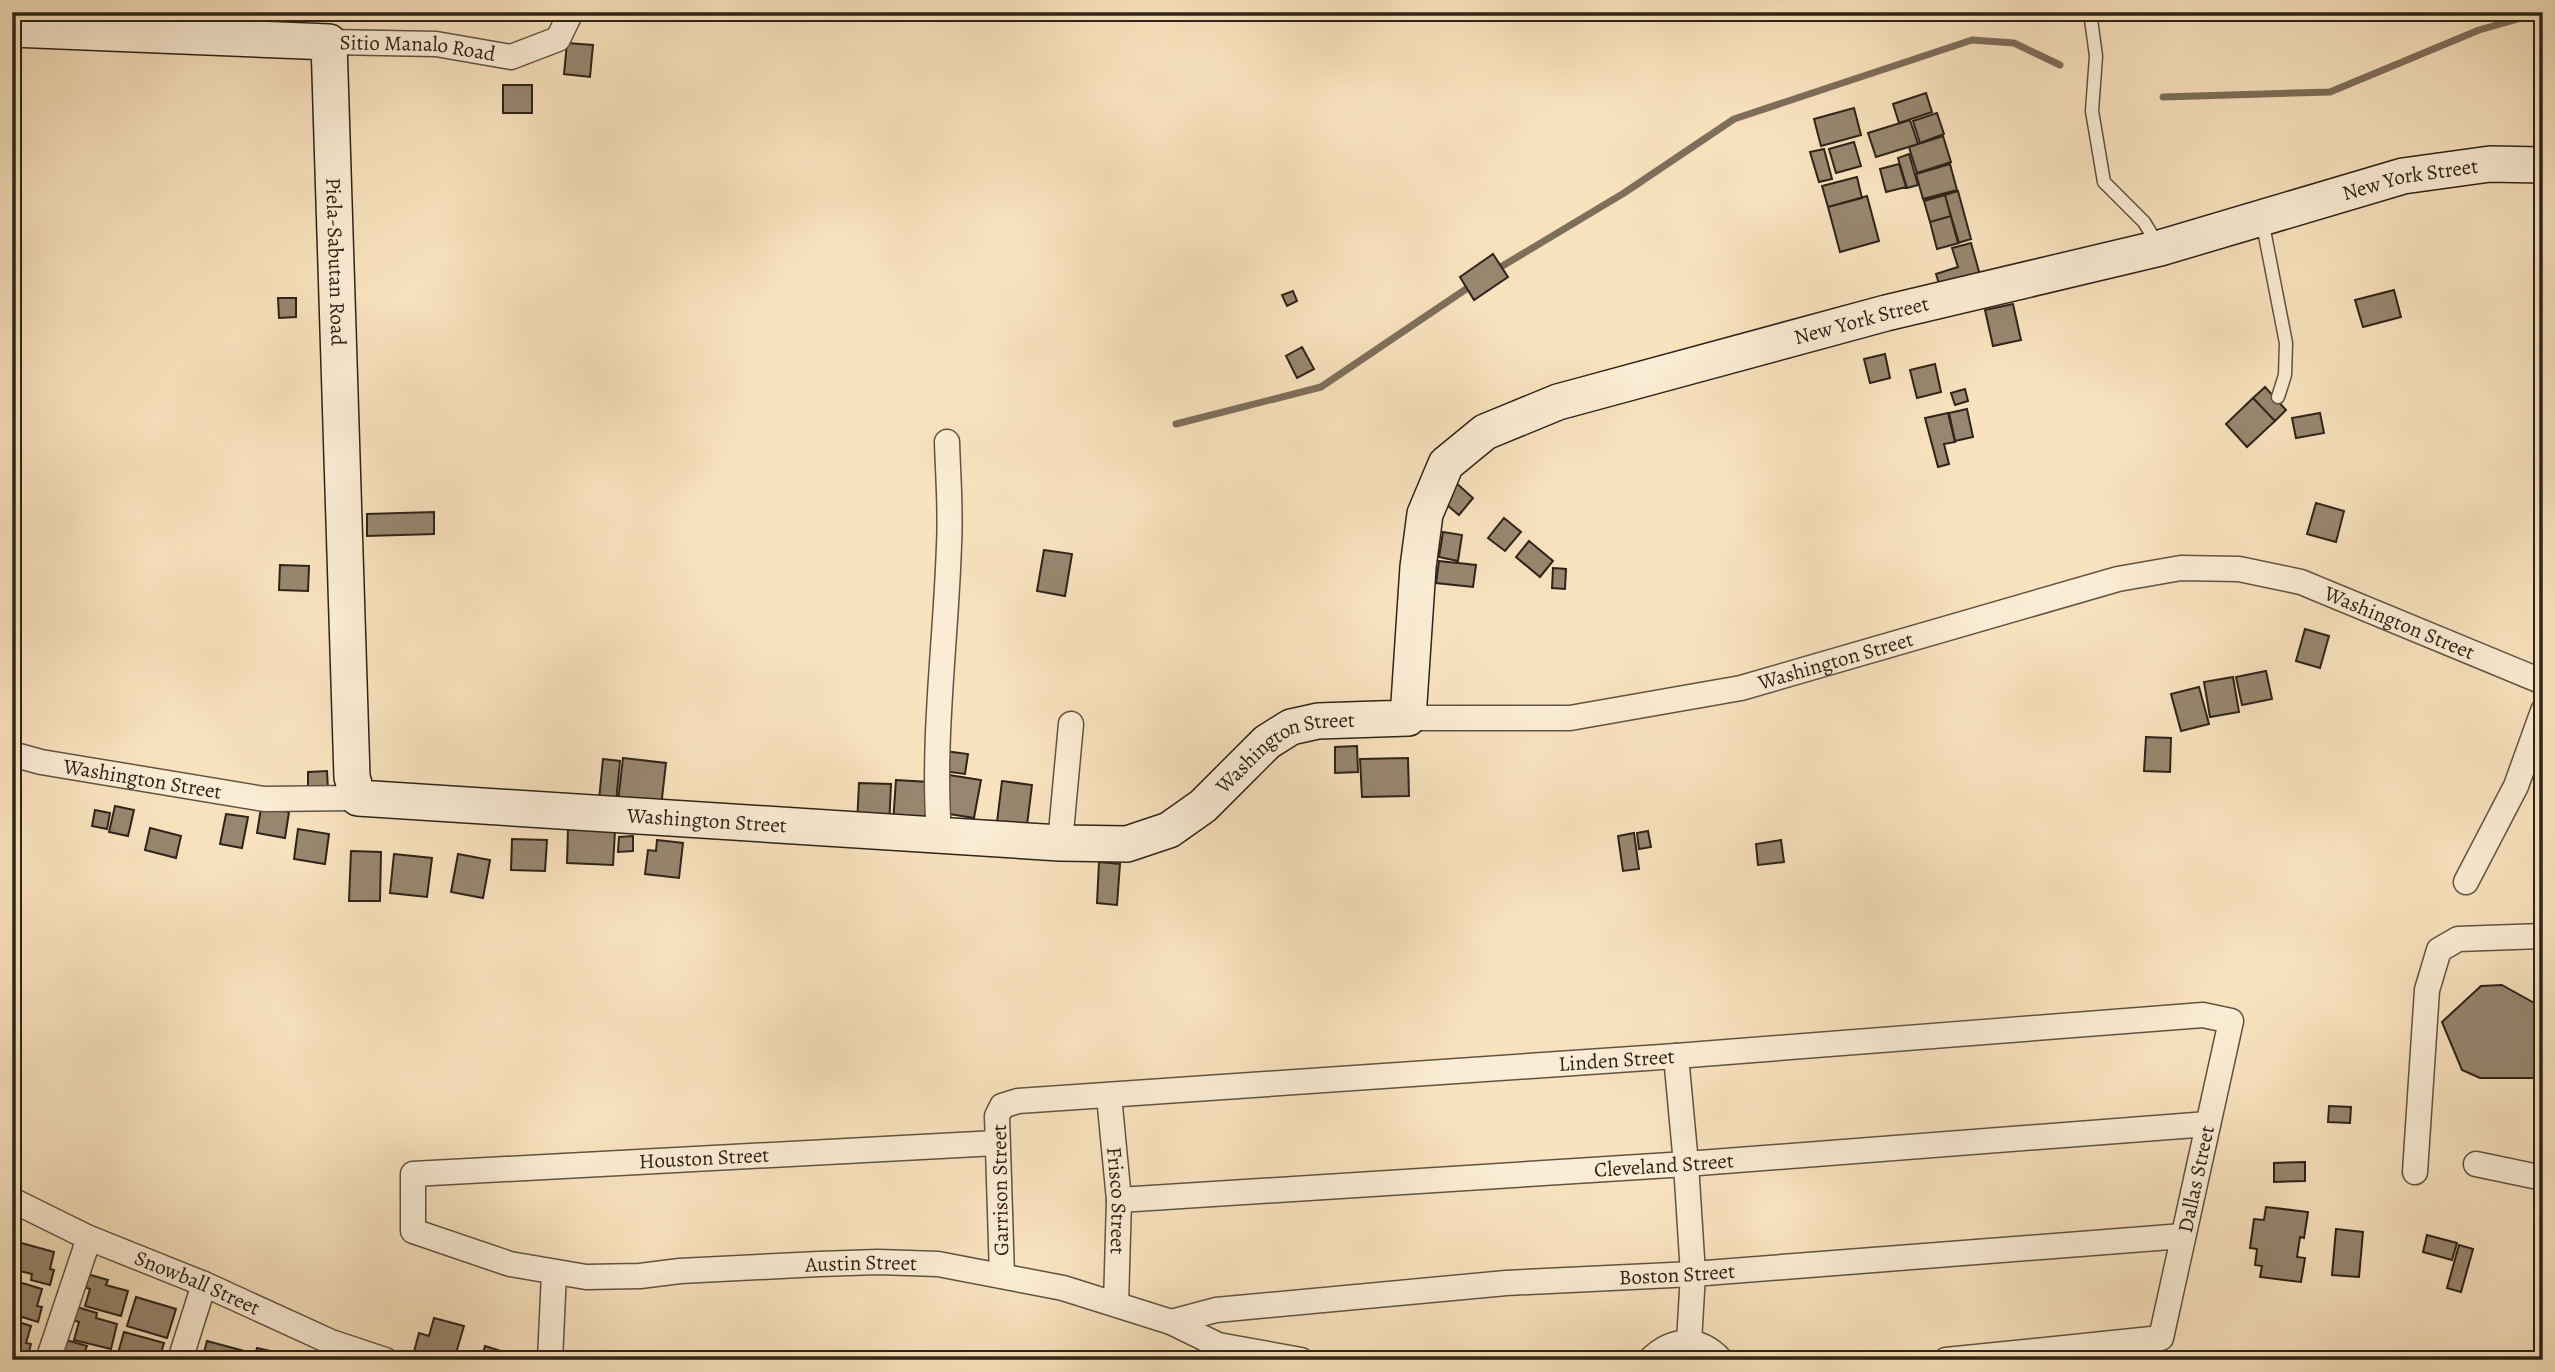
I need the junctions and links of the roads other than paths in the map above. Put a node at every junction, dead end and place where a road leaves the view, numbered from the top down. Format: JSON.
{"nodes":[{"id":1,"x":570,"y":12,"type":"edge"},
{"id":2,"x":2090,"y":12,"type":"edge"},
{"id":3,"x":181,"y":23,"type":"edge"},
{"id":4,"x":12,"y":29,"type":"edge"},
{"id":5,"x":329,"y":42,"type":"junction"},
{"id":6,"x":2543,"y":164,"type":"edge"},
{"id":7,"x":2262,"y":220,"type":"junction"},
{"id":8,"x":2160,"y":248,"type":"junction"},
{"id":9,"x":2278,"y":397,"type":"dead end"},
{"id":10,"x":947,"y":442,"type":"dead end"},
{"id":11,"x":2543,"y":682,"type":"edge"},
{"id":12,"x":2543,"y":711,"type":"edge"},
{"id":13,"x":1408,"y":718,"type":"junction"},
{"id":14,"x":1071,"y":724,"type":"dead end"},
{"id":15,"x":12,"y":754,"type":"edge"},
{"id":16,"x":358,"y":798,"type":"junction"},
{"id":17,"x":939,"y":835,"type":"junction"},
{"id":18,"x":1060,"y":843,"type":"junction"},
{"id":19,"x":2466,"y":882,"type":"dead end"},
{"id":20,"x":2543,"y":936,"type":"edge"},
{"id":21,"x":2231,"y":1021,"type":"joint"},
{"id":22,"x":1676,"y":1056,"type":"junction"},
{"id":23,"x":1109,"y":1096,"type":"junction"},
{"id":24,"x":1002,"y":1106,"type":"joint"},
{"id":25,"x":2208,"y":1125,"type":"junction"},
{"id":26,"x":996,"y":1143,"type":"junction"},
{"id":27,"x":1686,"y":1164,"type":"junction"},
{"id":28,"x":2476,"y":1164,"type":"dead end"},
{"id":29,"x":2415,"y":1172,"type":"dead end"},
{"id":30,"x":2543,"y":1178,"type":"edge"},
{"id":31,"x":12,"y":1200,"type":"edge"},
{"id":32,"x":1119,"y":1200,"type":"junction"},
{"id":33,"x":413,"y":1231,"type":"joint"},
{"id":34,"x":2183,"y":1236,"type":"junction"},
{"id":35,"x":89,"y":1238,"type":"junction"},
{"id":36,"x":554,"y":1273,"type":"junction"},
{"id":37,"x":1693,"y":1274,"type":"junction"},
{"id":38,"x":1002,"y":1276,"type":"junction"},
{"id":39,"x":204,"y":1284,"type":"junction"},
{"id":40,"x":1116,"y":1304,"type":"junction"},
{"id":41,"x":1171,"y":1322,"type":"junction"},
{"id":42,"x":1689,"y":1342,"type":"junction"},
{"id":43,"x":328,"y":1351,"type":"edge"},
{"id":44,"x":48,"y":1360,"type":"edge"},
{"id":45,"x":180,"y":1360,"type":"edge"},
{"id":46,"x":384,"y":1360,"type":"edge"},
{"id":47,"x":550,"y":1360,"type":"edge"},
{"id":48,"x":1301,"y":1360,"type":"edge"},
{"id":49,"x":1650,"y":1360,"type":"edge"},
{"id":50,"x":1721,"y":1360,"type":"edge"},
{"id":51,"x":1946,"y":1360,"type":"edge"}],
"edges":[{"from":1,"to":5,"type":"street","name":"Sitio Manalo Road"},
{"from":2,"to":8,"type":"lane"},
{"from":3,"to":4,"type":"street"},
{"from":3,"to":5,"type":"street"},
{"from":5,"to":16,"type":"street","name":"Piela-Sabutan Road"},
{"from":6,"to":7,"type":"street","name":"New York Street"},
{"from":7,"to":8,"type":"street","name":"New York Street"},
{"from":7,"to":9,"type":"lane"},
{"from":8,"to":13,"type":"street","name":"New York Street"},
{"from":10,"to":17,"type":"street"},
{"from":11,"to":13,"type":"street","name":"Washington Street"},
{"from":12,"to":19,"type":"street"},
{"from":13,"to":18,"type":"street","name":"Washington Street"},
{"from":14,"to":18,"type":"street"},
{"from":15,"to":16,"type":"street","name":"Washington Street"},
{"from":16,"to":17,"type":"street","name":"Washington Street"},
{"from":17,"to":18,"type":"street","name":"Washington Street"},
{"from":20,"to":29,"type":"street"},
{"from":21,"to":22,"type":"street","name":"Linden Street"},
{"from":21,"to":25,"type":"street","name":"Dallas Street"},
{"from":22,"to":23,"type":"street","name":"Linden Street"},
{"from":22,"to":27,"type":"street"},
{"from":23,"to":24,"type":"street","name":"Linden Street"},
{"from":23,"to":32,"type":"street","name":"Frisco Street"},
{"from":24,"to":26,"type":"street","name":"Garrison Street"},
{"from":25,"to":27,"type":"street","name":"Cleveland Street"},
{"from":25,"to":34,"type":"street","name":"Dallas Street"},
{"from":26,"to":33,"type":"street","name":"Houston Street"},
{"from":26,"to":38,"type":"street","name":"Garrison Street"},
{"from":27,"to":32,"type":"street","name":"Cleveland Street"},
{"from":27,"to":37,"type":"street"},
{"from":28,"to":30,"type":"street"},
{"from":31,"to":35,"type":"street","name":"Snowball Street"},
{"from":32,"to":40,"type":"street","name":"Frisco Street"},
{"from":33,"to":36,"type":"street","name":"Austin Street"},
{"from":34,"to":37,"type":"street","name":"Boston Street"},
{"from":34,"to":51,"type":"street","name":"Dallas Street"},
{"from":35,"to":39,"type":"street","name":"Snowball Street"},
{"from":35,"to":44,"type":"street"},
{"from":36,"to":38,"type":"street","name":"Austin Street"},
{"from":36,"to":47,"type":"street"},
{"from":37,"to":41,"type":"street","name":"Boston Street"},
{"from":37,"to":42,"type":"street"},
{"from":38,"to":40,"type":"street","name":"Austin Street"},
{"from":39,"to":43,"type":"street","name":"Snowball Street"},
{"from":39,"to":45,"type":"street"},
{"from":40,"to":41,"type":"street","name":"Austin Street"},
{"from":41,"to":48,"type":"street","name":"Austin Street"},
{"from":42,"to":49,"type":"street"},
{"from":42,"to":50,"type":"street"},
{"from":43,"to":46,"type":"street","name":"Snowball Street"}]}
